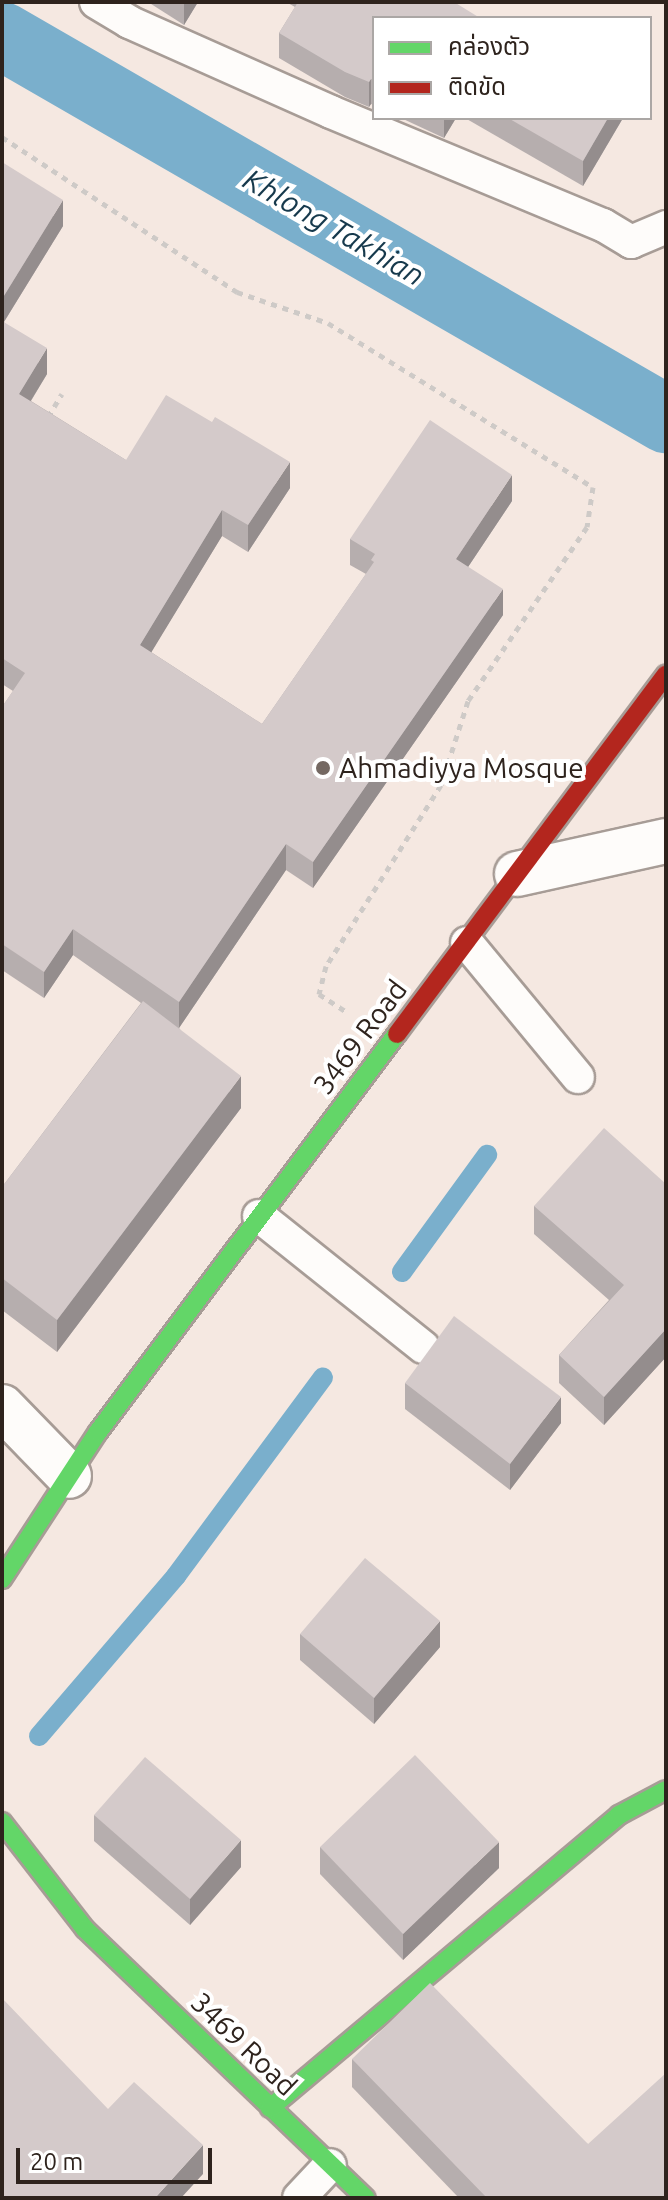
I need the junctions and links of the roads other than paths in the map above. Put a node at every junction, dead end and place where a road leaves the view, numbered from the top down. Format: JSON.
{"nodes":[{"id":1,"x":96,"y":2,"type":"edge"},
{"id":2,"x":666,"y":227,"type":"edge"},
{"id":3,"x":666,"y":675,"type":"edge"},
{"id":4,"x":666,"y":841,"type":"edge"},
{"id":5,"x":517,"y":874,"type":"junction"},
{"id":6,"x":467,"y":943,"type":"junction"},
{"id":7,"x":578,"y":1077,"type":"dead end"},
{"id":8,"x":259,"y":1216,"type":"junction"},
{"id":9,"x":423,"y":1347,"type":"dead end"},
{"id":10,"x":2,"y":1407,"type":"edge"},
{"id":11,"x":65,"y":1472,"type":"junction"},
{"id":12,"x":22,"y":1511,"type":"dead end"},
{"id":13,"x":2,"y":1579,"type":"edge"},
{"id":14,"x":666,"y":1790,"type":"edge"},
{"id":15,"x":2,"y":1822,"type":"edge"},
{"id":16,"x":38,"y":1898,"type":"dead end"},
{"id":17,"x":85,"y":1929,"type":"junction"},
{"id":18,"x":270,"y":2108,"type":"junction"},
{"id":19,"x":330,"y":2165,"type":"junction"},
{"id":20,"x":299,"y":2198,"type":"edge"},
{"id":21,"x":366,"y":2198,"type":"edge"}],
"edges":[{"from":1,"to":2,"type":"lane"},
{"from":3,"to":5,"type":"street","name":"3469 Road"},
{"from":4,"to":5,"type":"street"},
{"from":5,"to":6,"type":"street","name":"3469 Road"},
{"from":6,"to":7,"type":"lane"},
{"from":6,"to":8,"type":"street","name":"3469 Road"},
{"from":8,"to":9,"type":"lane"},
{"from":8,"to":11,"type":"street","name":"3469 Road"},
{"from":10,"to":11,"type":"street"},
{"from":11,"to":12,"type":"street","name":"3469 Road"},
{"from":11,"to":13,"type":"street","name":"3469 Road"},
{"from":14,"to":18,"type":"street"},
{"from":15,"to":17,"type":"street","name":"3469 Road"},
{"from":16,"to":17,"type":"street","name":"3469 Road"},
{"from":17,"to":18,"type":"street","name":"3469 Road"},
{"from":18,"to":19,"type":"street","name":"3469 Road"},
{"from":19,"to":20,"type":"lane"},
{"from":19,"to":21,"type":"street","name":"3469 Road"}]}
